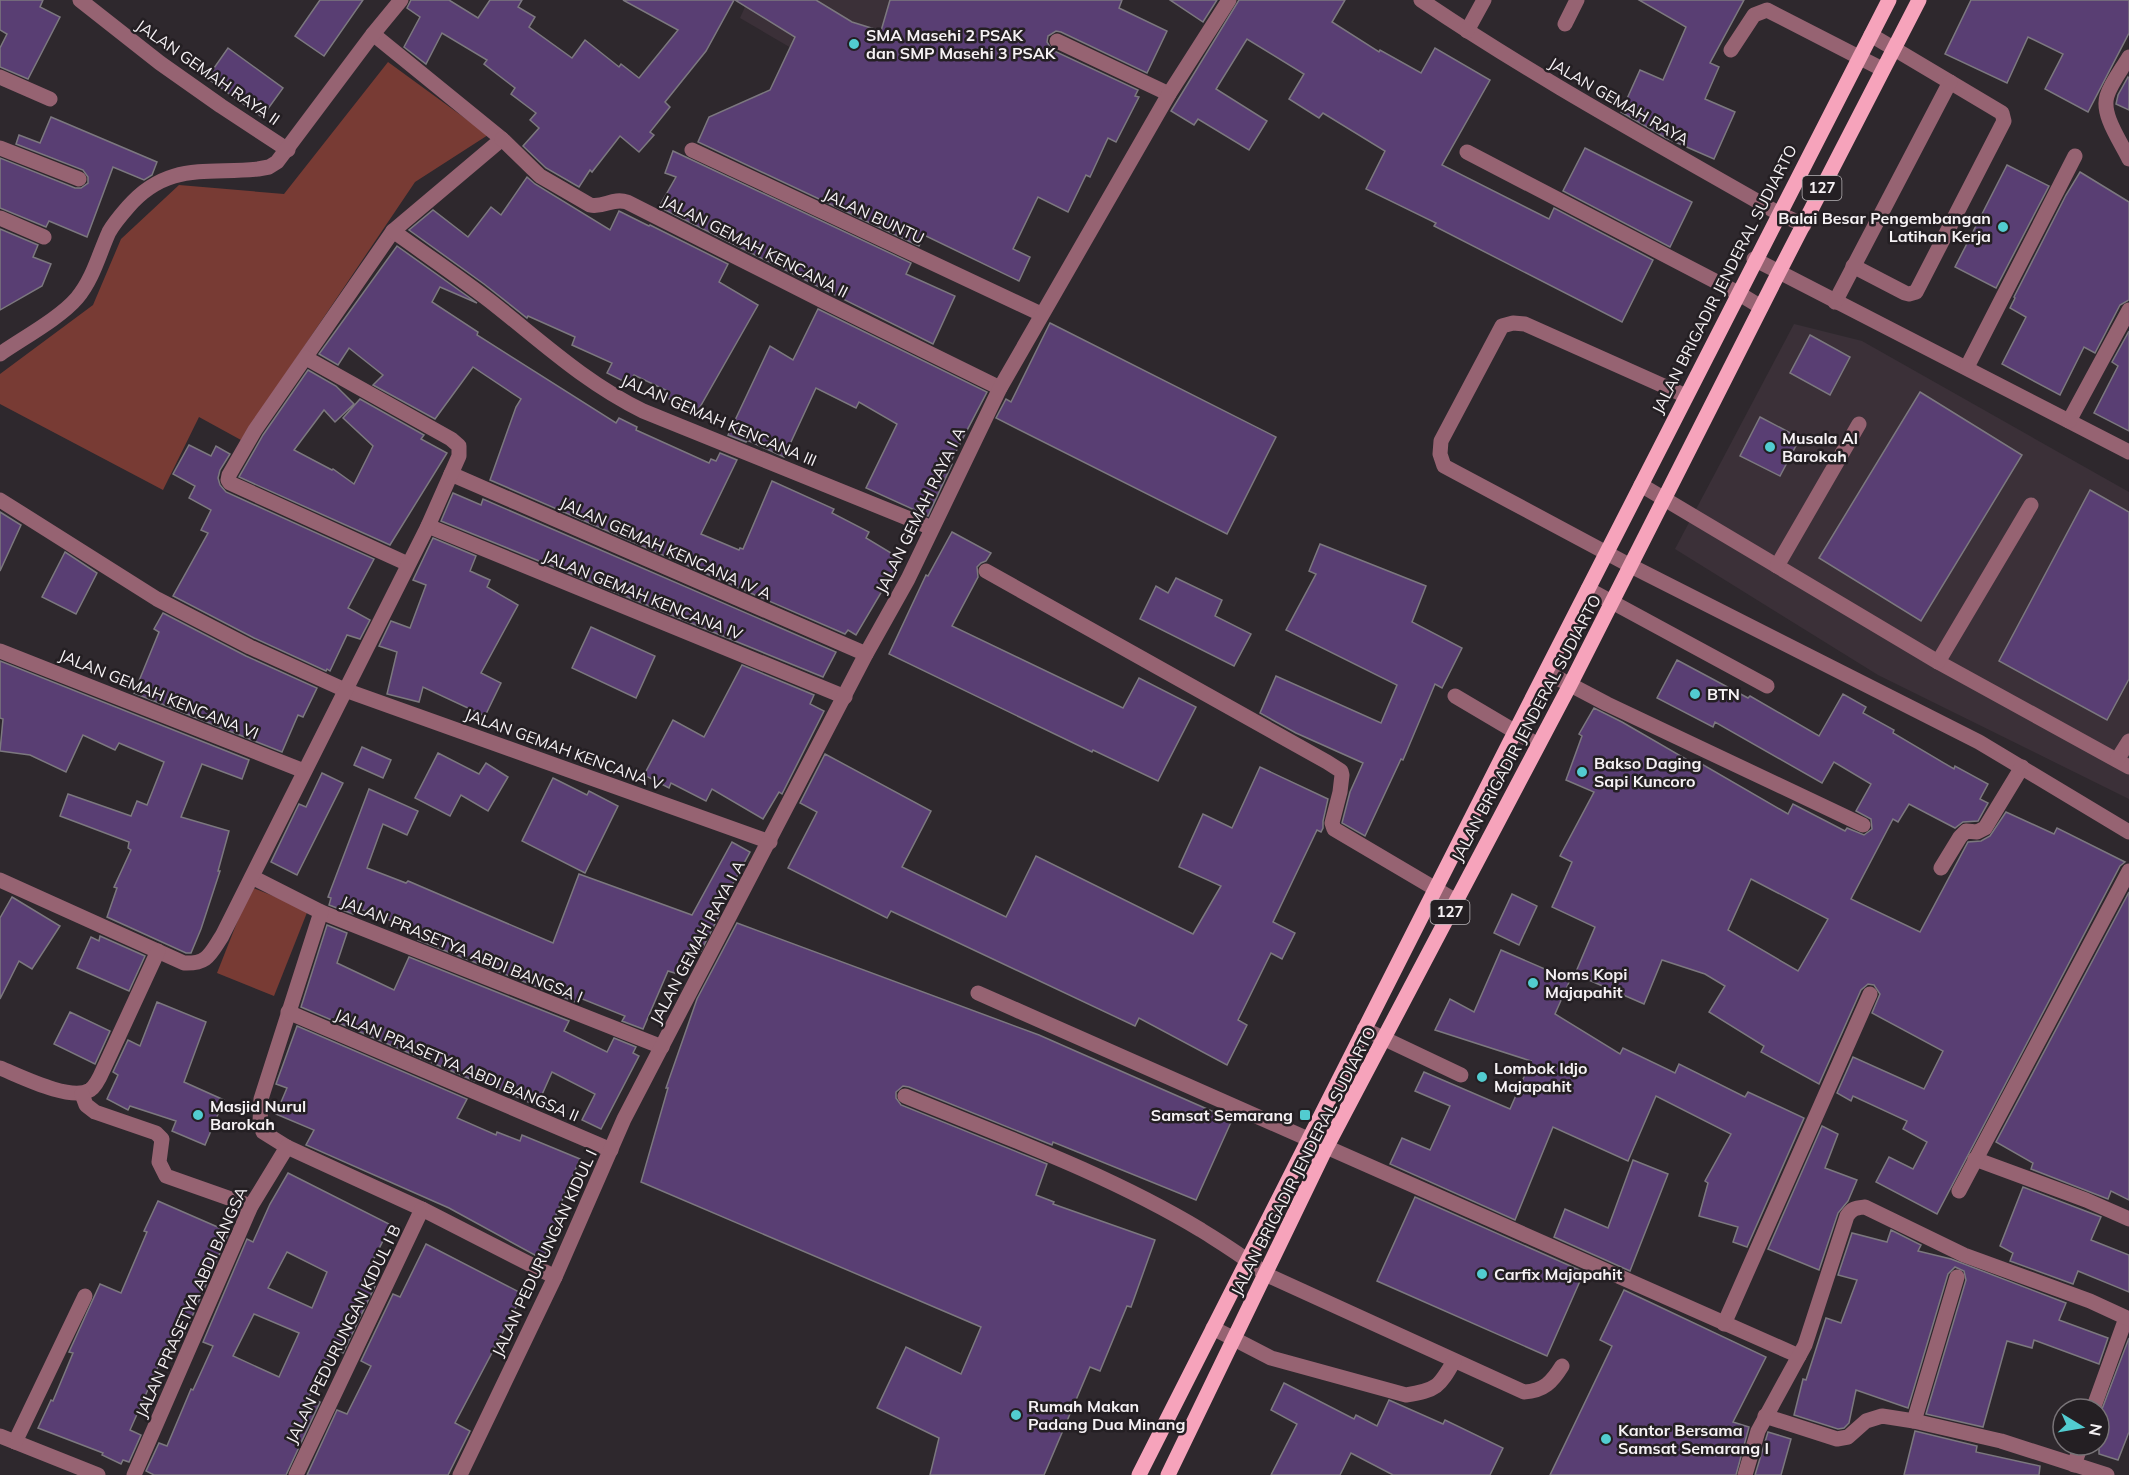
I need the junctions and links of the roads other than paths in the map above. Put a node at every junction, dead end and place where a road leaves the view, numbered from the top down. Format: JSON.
{"nodes":[{"id":1,"x":80,"y":0,"type":"edge"},
{"id":2,"x":401,"y":0,"type":"edge"},
{"id":3,"x":1229,"y":0,"type":"edge"},
{"id":4,"x":1420,"y":0,"type":"edge"},
{"id":5,"x":1484,"y":0,"type":"edge"},
{"id":6,"x":1577,"y":0,"type":"edge"},
{"id":7,"x":1889,"y":0,"type":"edge"},
{"id":8,"x":1919,"y":0,"type":"edge"},
{"id":9,"x":1565,"y":24,"type":"dead end"},
{"id":10,"x":1467,"y":31,"type":"junction"},
{"id":11,"x":373,"y":34,"type":"junction"},
{"id":12,"x":1871,"y":35,"type":"junction"},
{"id":13,"x":1057,"y":41,"type":"dead end"},
{"id":14,"x":1895,"y":48,"type":"junction"},
{"id":15,"x":1731,"y":50,"type":"dead end"},
{"id":16,"x":1859,"y":57,"type":"junction"},
{"id":17,"x":2129,"y":57,"type":"edge"},
{"id":18,"x":1882,"y":69,"type":"junction"},
{"id":19,"x":0,"y":77,"type":"edge"},
{"id":20,"x":1950,"y":82,"type":"junction"},
{"id":21,"x":1168,"y":94,"type":"junction"},
{"id":22,"x":50,"y":99,"type":"dead end"},
{"id":23,"x":502,"y":139,"type":"junction"},
{"id":24,"x":0,"y":148,"type":"edge"},
{"id":25,"x":288,"y":150,"type":"junction"},
{"id":26,"x":692,"y":150,"type":"dead end"},
{"id":27,"x":1467,"y":152,"type":"dead end"},
{"id":28,"x":2075,"y":156,"type":"dead end"},
{"id":29,"x":2129,"y":159,"type":"edge"},
{"id":30,"x":78,"y":179,"type":"dead end"},
{"id":31,"x":1778,"y":213,"type":"junction"},
{"id":32,"x":0,"y":218,"type":"edge"},
{"id":33,"x":1804,"y":225,"type":"junction"},
{"id":34,"x":393,"y":231,"type":"junction"},
{"id":35,"x":44,"y":237,"type":"dead end"},
{"id":36,"x":1754,"y":259,"type":"junction"},
{"id":37,"x":1853,"y":266,"type":"junction"},
{"id":38,"x":1779,"y":272,"type":"junction"},
{"id":39,"x":1738,"y":293,"type":"junction"},
{"id":40,"x":1835,"y":302,"type":"junction"},
{"id":41,"x":1761,"y":307,"type":"junction"},
{"id":42,"x":2129,"y":310,"type":"edge"},
{"id":43,"x":1041,"y":314,"type":"junction"},
{"id":44,"x":0,"y":354,"type":"edge"},
{"id":45,"x":306,"y":358,"type":"junction"},
{"id":46,"x":1967,"y":367,"type":"junction"},
{"id":47,"x":1000,"y":388,"type":"junction"},
{"id":48,"x":1684,"y":395,"type":"junction"},
{"id":49,"x":2068,"y":421,"type":"junction"},
{"id":50,"x":1859,"y":423,"type":"dead end"},
{"id":51,"x":2129,"y":452,"type":"edge"},
{"id":52,"x":451,"y":474,"type":"junction"},
{"id":53,"x":1641,"y":485,"type":"junction"},
{"id":54,"x":1665,"y":499,"type":"junction"},
{"id":55,"x":0,"y":500,"type":"edge"},
{"id":56,"x":2031,"y":505,"type":"dead end"},
{"id":57,"x":428,"y":526,"type":"junction"},
{"id":58,"x":932,"y":528,"type":"junction"},
{"id":59,"x":1607,"y":552,"type":"junction"},
{"id":60,"x":408,"y":564,"type":"junction"},
{"id":61,"x":1631,"y":566,"type":"junction"},
{"id":62,"x":1778,"y":566,"type":"junction"},
{"id":63,"x":986,"y":571,"type":"dead end"},
{"id":64,"x":1588,"y":589,"type":"junction"},
{"id":65,"x":1613,"y":602,"type":"junction"},
{"id":66,"x":0,"y":651,"type":"edge"},
{"id":67,"x":866,"y":654,"type":"junction"},
{"id":68,"x":1938,"y":662,"type":"junction"},
{"id":69,"x":1546,"y":672,"type":"junction"},
{"id":70,"x":1570,"y":685,"type":"junction"},
{"id":71,"x":1767,"y":686,"type":"dead end"},
{"id":72,"x":345,"y":690,"type":"junction"},
{"id":73,"x":1455,"y":696,"type":"dead end"},
{"id":74,"x":845,"y":697,"type":"junction"},
{"id":75,"x":1516,"y":732,"type":"junction"},
{"id":76,"x":2129,"y":741,"type":"edge"},
{"id":77,"x":1539,"y":745,"type":"junction"},
{"id":78,"x":2123,"y":764,"type":"edge"},
{"id":79,"x":2022,"y":767,"type":"junction"},
{"id":80,"x":304,"y":771,"type":"junction"},
{"id":81,"x":1863,"y":825,"type":"dead end"},
{"id":82,"x":2129,"y":832,"type":"edge"},
{"id":83,"x":1462,"y":839,"type":"junction"},
{"id":84,"x":770,"y":842,"type":"junction"},
{"id":85,"x":1482,"y":850,"type":"junction"},
{"id":86,"x":1941,"y":868,"type":"dead end"},
{"id":87,"x":2129,"y":871,"type":"edge"},
{"id":88,"x":252,"y":877,"type":"junction"},
{"id":89,"x":0,"y":880,"type":"edge"},
{"id":90,"x":1436,"y":889,"type":"junction"},
{"id":91,"x":1456,"y":900,"type":"junction"},
{"id":92,"x":321,"y":912,"type":"junction"},
{"id":93,"x":158,"y":951,"type":"junction"},
{"id":94,"x":978,"y":993,"type":"dead end"},
{"id":95,"x":1870,"y":994,"type":"dead end"},
{"id":96,"x":288,"y":1012,"type":"junction"},
{"id":97,"x":1364,"y":1029,"type":"junction"},
{"id":98,"x":1384,"y":1038,"type":"junction"},
{"id":99,"x":662,"y":1047,"type":"junction"},
{"id":100,"x":0,"y":1068,"type":"edge"},
{"id":101,"x":1461,"y":1075,"type":"dead end"},
{"id":102,"x":82,"y":1094,"type":"junction"},
{"id":103,"x":905,"y":1095,"type":"dead end"},
{"id":104,"x":1307,"y":1140,"type":"junction"},
{"id":105,"x":287,"y":1147,"type":"junction"},
{"id":106,"x":1326,"y":1148,"type":"junction"},
{"id":107,"x":611,"y":1150,"type":"junction"},
{"id":108,"x":1975,"y":1159,"type":"junction"},
{"id":109,"x":1959,"y":1191,"type":"dead end"},
{"id":110,"x":251,"y":1206,"type":"junction"},
{"id":111,"x":422,"y":1209,"type":"junction"},
{"id":112,"x":2129,"y":1219,"type":"edge"},
{"id":113,"x":1248,"y":1259,"type":"junction"},
{"id":114,"x":1265,"y":1274,"type":"junction"},
{"id":115,"x":555,"y":1276,"type":"junction"},
{"id":116,"x":1957,"y":1277,"type":"dead end"},
{"id":117,"x":85,"y":1296,"type":"dead end"},
{"id":118,"x":2127,"y":1318,"type":"edge"},
{"id":119,"x":1724,"y":1324,"type":"junction"},
{"id":120,"x":1213,"y":1329,"type":"junction"},
{"id":121,"x":1235,"y":1339,"type":"junction"},
{"id":122,"x":1799,"y":1356,"type":"junction"},
{"id":123,"x":1454,"y":1360,"type":"junction"},
{"id":124,"x":1563,"y":1366,"type":"dead end"},
{"id":125,"x":2097,"y":1397,"type":"edge"},
{"id":126,"x":1766,"y":1416,"type":"junction"},
{"id":127,"x":1914,"y":1420,"type":"junction"},
{"id":128,"x":0,"y":1436,"type":"edge"},
{"id":129,"x":15,"y":1442,"type":"junction"},
{"id":130,"x":2077,"y":1457,"type":"edge"},
{"id":131,"x":2074,"y":1465,"type":"junction"},
{"id":132,"x":98,"y":1475,"type":"edge"},
{"id":133,"x":134,"y":1475,"type":"edge"},
{"id":134,"x":296,"y":1475,"type":"edge"},
{"id":135,"x":460,"y":1475,"type":"edge"},
{"id":136,"x":1139,"y":1475,"type":"edge"},
{"id":137,"x":1168,"y":1475,"type":"edge"},
{"id":138,"x":1745,"y":1475,"type":"edge"},
{"id":139,"x":2107,"y":1475,"type":"edge"}],
"edges":[{"from":1,"to":25,"type":"street","name":"JALAN GEMAH RAYA II"},
{"from":2,"to":11,"type":"street"},
{"from":3,"to":21,"type":"street","name":"JALAN GEMAH RAYA I A"},
{"from":4,"to":10,"type":"street","name":"JALAN GEMAH RAYA"},
{"from":5,"to":10,"type":"street"},
{"from":6,"to":9,"type":"street"},
{"from":7,"to":12,"type":"main road","name":"JALAN BRIGADIR JENDERAL SUDIARTO","number":"127"},
{"from":8,"to":14,"type":"main road","name":"JALAN BRIGADIR JENDERAL SUDIARTO","number":"127"},
{"from":10,"to":31,"type":"street","name":"JALAN GEMAH RAYA"},
{"from":11,"to":23,"type":"street","name":"JALAN GEMAH KENCANA II"},
{"from":11,"to":25,"type":"street"},
{"from":12,"to":14,"type":"street"},
{"from":12,"to":16,"type":"main road","name":"JALAN BRIGADIR JENDERAL SUDIARTO","number":"127"},
{"from":13,"to":21,"type":"street"},
{"from":14,"to":18,"type":"main road","name":"JALAN BRIGADIR JENDERAL SUDIARTO","number":"127"},
{"from":14,"to":20,"type":"street"},
{"from":15,"to":16,"type":"street"},
{"from":16,"to":18,"type":"street"},
{"from":16,"to":31,"type":"main road","name":"JALAN BRIGADIR JENDERAL SUDIARTO","number":"127"},
{"from":17,"to":29,"type":"street"},
{"from":18,"to":33,"type":"main road","name":"JALAN BRIGADIR JENDERAL SUDIARTO","number":"127"},
{"from":19,"to":22,"type":"street"},
{"from":20,"to":37,"type":"street"},
{"from":20,"to":37,"type":"street"},
{"from":21,"to":43,"type":"street","name":"JALAN GEMAH RAYA I A"},
{"from":23,"to":34,"type":"street"},
{"from":23,"to":47,"type":"street","name":"JALAN GEMAH KENCANA II"},
{"from":24,"to":30,"type":"street"},
{"from":25,"to":44,"type":"street"},
{"from":26,"to":43,"type":"street","name":"JALAN BUNTU"},
{"from":27,"to":39,"type":"street"},
{"from":28,"to":46,"type":"street"},
{"from":31,"to":33,"type":"street","name":"JALAN GEMAH RAYA"},
{"from":31,"to":36,"type":"main road","name":"JALAN BRIGADIR JENDERAL SUDIARTO","number":"127"},
{"from":32,"to":35,"type":"street"},
{"from":33,"to":38,"type":"main road","name":"JALAN BRIGADIR JENDERAL SUDIARTO","number":"127"},
{"from":34,"to":45,"type":"street"},
{"from":34,"to":58,"type":"street","name":"JALAN GEMAH KENCANA III"},
{"from":36,"to":38,"type":"street"},
{"from":36,"to":39,"type":"main road","name":"JALAN BRIGADIR JENDERAL SUDIARTO","number":"127"},
{"from":37,"to":40,"type":"street"},
{"from":38,"to":40,"type":"street"},
{"from":38,"to":41,"type":"main road","name":"JALAN BRIGADIR JENDERAL SUDIARTO","number":"127"},
{"from":39,"to":41,"type":"street"},
{"from":39,"to":48,"type":"main road","name":"JALAN BRIGADIR JENDERAL SUDIARTO","number":"127"},
{"from":40,"to":46,"type":"street"},
{"from":41,"to":54,"type":"main road","name":"JALAN BRIGADIR JENDERAL SUDIARTO","number":"127"},
{"from":42,"to":49,"type":"street"},
{"from":43,"to":47,"type":"street","name":"JALAN GEMAH RAYA I A"},
{"from":45,"to":52,"type":"street"},
{"from":45,"to":60,"type":"street"},
{"from":46,"to":49,"type":"street"},
{"from":47,"to":58,"type":"street","name":"JALAN GEMAH RAYA I A"},
{"from":48,"to":53,"type":"main road","name":"JALAN BRIGADIR JENDERAL SUDIARTO","number":"127"},
{"from":48,"to":59,"type":"street"},
{"from":49,"to":51,"type":"street"},
{"from":50,"to":62,"type":"street"},
{"from":52,"to":57,"type":"street"},
{"from":52,"to":67,"type":"street","name":"JALAN GEMAH KENCANA IV A"},
{"from":53,"to":54,"type":"street"},
{"from":53,"to":59,"type":"main road","name":"JALAN BRIGADIR JENDERAL SUDIARTO","number":"127"},
{"from":54,"to":61,"type":"main road","name":"JALAN BRIGADIR JENDERAL SUDIARTO","number":"127"},
{"from":54,"to":62,"type":"street"},
{"from":55,"to":72,"type":"street","name":"JALAN GEMAH KENCANA V"},
{"from":56,"to":68,"type":"street"},
{"from":57,"to":60,"type":"street"},
{"from":57,"to":74,"type":"street","name":"JALAN GEMAH KENCANA IV"},
{"from":58,"to":67,"type":"street","name":"JALAN GEMAH RAYA I A"},
{"from":59,"to":61,"type":"street"},
{"from":59,"to":64,"type":"main road","name":"JALAN BRIGADIR JENDERAL SUDIARTO","number":"127"},
{"from":60,"to":72,"type":"street"},
{"from":61,"to":65,"type":"main road","name":"JALAN BRIGADIR JENDERAL SUDIARTO","number":"127"},
{"from":61,"to":79,"type":"street"},
{"from":62,"to":68,"type":"street"},
{"from":63,"to":90,"type":"street"},
{"from":64,"to":65,"type":"street"},
{"from":64,"to":69,"type":"main road","name":"JALAN BRIGADIR JENDERAL SUDIARTO","number":"127"},
{"from":65,"to":70,"type":"main road","name":"JALAN BRIGADIR JENDERAL SUDIARTO","number":"127"},
{"from":65,"to":71,"type":"street"},
{"from":66,"to":80,"type":"street","name":"JALAN GEMAH KENCANA VI"},
{"from":67,"to":74,"type":"street","name":"JALAN GEMAH RAYA I A"},
{"from":68,"to":78,"type":"street"},
{"from":69,"to":70,"type":"street"},
{"from":69,"to":75,"type":"main road","name":"JALAN BRIGADIR JENDERAL SUDIARTO","number":"127"},
{"from":70,"to":77,"type":"main road","name":"JALAN BRIGADIR JENDERAL SUDIARTO","number":"127"},
{"from":70,"to":81,"type":"street"},
{"from":72,"to":80,"type":"street"},
{"from":72,"to":84,"type":"street","name":"JALAN GEMAH KENCANA V"},
{"from":73,"to":75,"type":"street"},
{"from":74,"to":84,"type":"street","name":"JALAN GEMAH RAYA I A"},
{"from":75,"to":77,"type":"street"},
{"from":75,"to":83,"type":"main road","name":"JALAN BRIGADIR JENDERAL SUDIARTO","number":"127"},
{"from":76,"to":78,"type":"street"},
{"from":77,"to":85,"type":"main road","name":"JALAN BRIGADIR JENDERAL SUDIARTO","number":"127"},
{"from":79,"to":82,"type":"street"},
{"from":79,"to":86,"type":"street"},
{"from":80,"to":88,"type":"street"},
{"from":83,"to":85,"type":"main road"},
{"from":83,"to":90,"type":"main road","name":"JALAN BRIGADIR JENDERAL SUDIARTO","number":"127"},
{"from":84,"to":99,"type":"street","name":"JALAN GEMAH RAYA I A"},
{"from":85,"to":91,"type":"main road","name":"JALAN BRIGADIR JENDERAL SUDIARTO","number":"127"},
{"from":87,"to":108,"type":"street"},
{"from":88,"to":92,"type":"street","name":"JALAN PRASETYA ABDI BANGSA I"},
{"from":88,"to":93,"type":"street"},
{"from":89,"to":93,"type":"street"},
{"from":90,"to":91,"type":"street"},
{"from":90,"to":97,"type":"main road","name":"JALAN BRIGADIR JENDERAL SUDIARTO","number":"127"},
{"from":91,"to":98,"type":"main road","name":"JALAN BRIGADIR JENDERAL SUDIARTO","number":"127"},
{"from":92,"to":96,"type":"street"},
{"from":92,"to":99,"type":"street","name":"JALAN PRASETYA ABDI BANGSA I"},
{"from":93,"to":102,"type":"street"},
{"from":94,"to":104,"type":"street"},
{"from":95,"to":119,"type":"street"},
{"from":96,"to":105,"type":"street"},
{"from":96,"to":107,"type":"street","name":"JALAN PRASETYA ABDI BANGSA II"},
{"from":97,"to":98,"type":"street"},
{"from":97,"to":104,"type":"main road","name":"JALAN BRIGADIR JENDERAL SUDIARTO","number":"127"},
{"from":98,"to":101,"type":"street"},
{"from":98,"to":106,"type":"main road","name":"JALAN BRIGADIR JENDERAL SUDIARTO","number":"127"},
{"from":99,"to":107,"type":"street","name":"JALAN PEDURUNGAN KIDUL I"},
{"from":100,"to":102,"type":"street"},
{"from":102,"to":110,"type":"street"},
{"from":103,"to":113,"type":"street"},
{"from":104,"to":106,"type":"street"},
{"from":104,"to":113,"type":"main road","name":"JALAN BRIGADIR JENDERAL SUDIARTO","number":"127"},
{"from":105,"to":110,"type":"street","name":"JALAN PRASETYA ABDI BANGSA"},
{"from":105,"to":111,"type":"street"},
{"from":106,"to":114,"type":"main road","name":"JALAN BRIGADIR JENDERAL SUDIARTO","number":"127"},
{"from":106,"to":119,"type":"street"},
{"from":107,"to":115,"type":"street","name":"JALAN PEDURUNGAN KIDUL I"},
{"from":108,"to":109,"type":"street"},
{"from":108,"to":112,"type":"street"},
{"from":110,"to":133,"type":"street","name":"JALAN PRASETYA ABDI BANGSA"},
{"from":111,"to":115,"type":"street"},
{"from":111,"to":134,"type":"street","name":"JALAN PEDURUNGAN KIDUL I B"},
{"from":113,"to":114,"type":"street"},
{"from":113,"to":120,"type":"main road","name":"JALAN BRIGADIR JENDERAL SUDIARTO","number":"127"},
{"from":114,"to":121,"type":"main road","name":"JALAN BRIGADIR JENDERAL SUDIARTO","number":"127"},
{"from":114,"to":123,"type":"street"},
{"from":115,"to":135,"type":"street","name":"JALAN PEDURUNGAN KIDUL I"},
{"from":116,"to":127,"type":"street"},
{"from":117,"to":129,"type":"street"},
{"from":118,"to":122,"type":"street"},
{"from":118,"to":125,"type":"street"},
{"from":119,"to":122,"type":"street"},
{"from":120,"to":121,"type":"street"},
{"from":120,"to":136,"type":"main road","name":"JALAN BRIGADIR JENDERAL SUDIARTO","number":"127"},
{"from":121,"to":123,"type":"street"},
{"from":121,"to":137,"type":"main road","name":"JALAN BRIGADIR JENDERAL SUDIARTO","number":"127"},
{"from":122,"to":126,"type":"street"},
{"from":123,"to":124,"type":"street"},
{"from":126,"to":127,"type":"street"},
{"from":126,"to":138,"type":"street"},
{"from":127,"to":131,"type":"street"},
{"from":128,"to":129,"type":"street"},
{"from":129,"to":132,"type":"street"},
{"from":130,"to":131,"type":"street"},
{"from":131,"to":139,"type":"street"}]}
